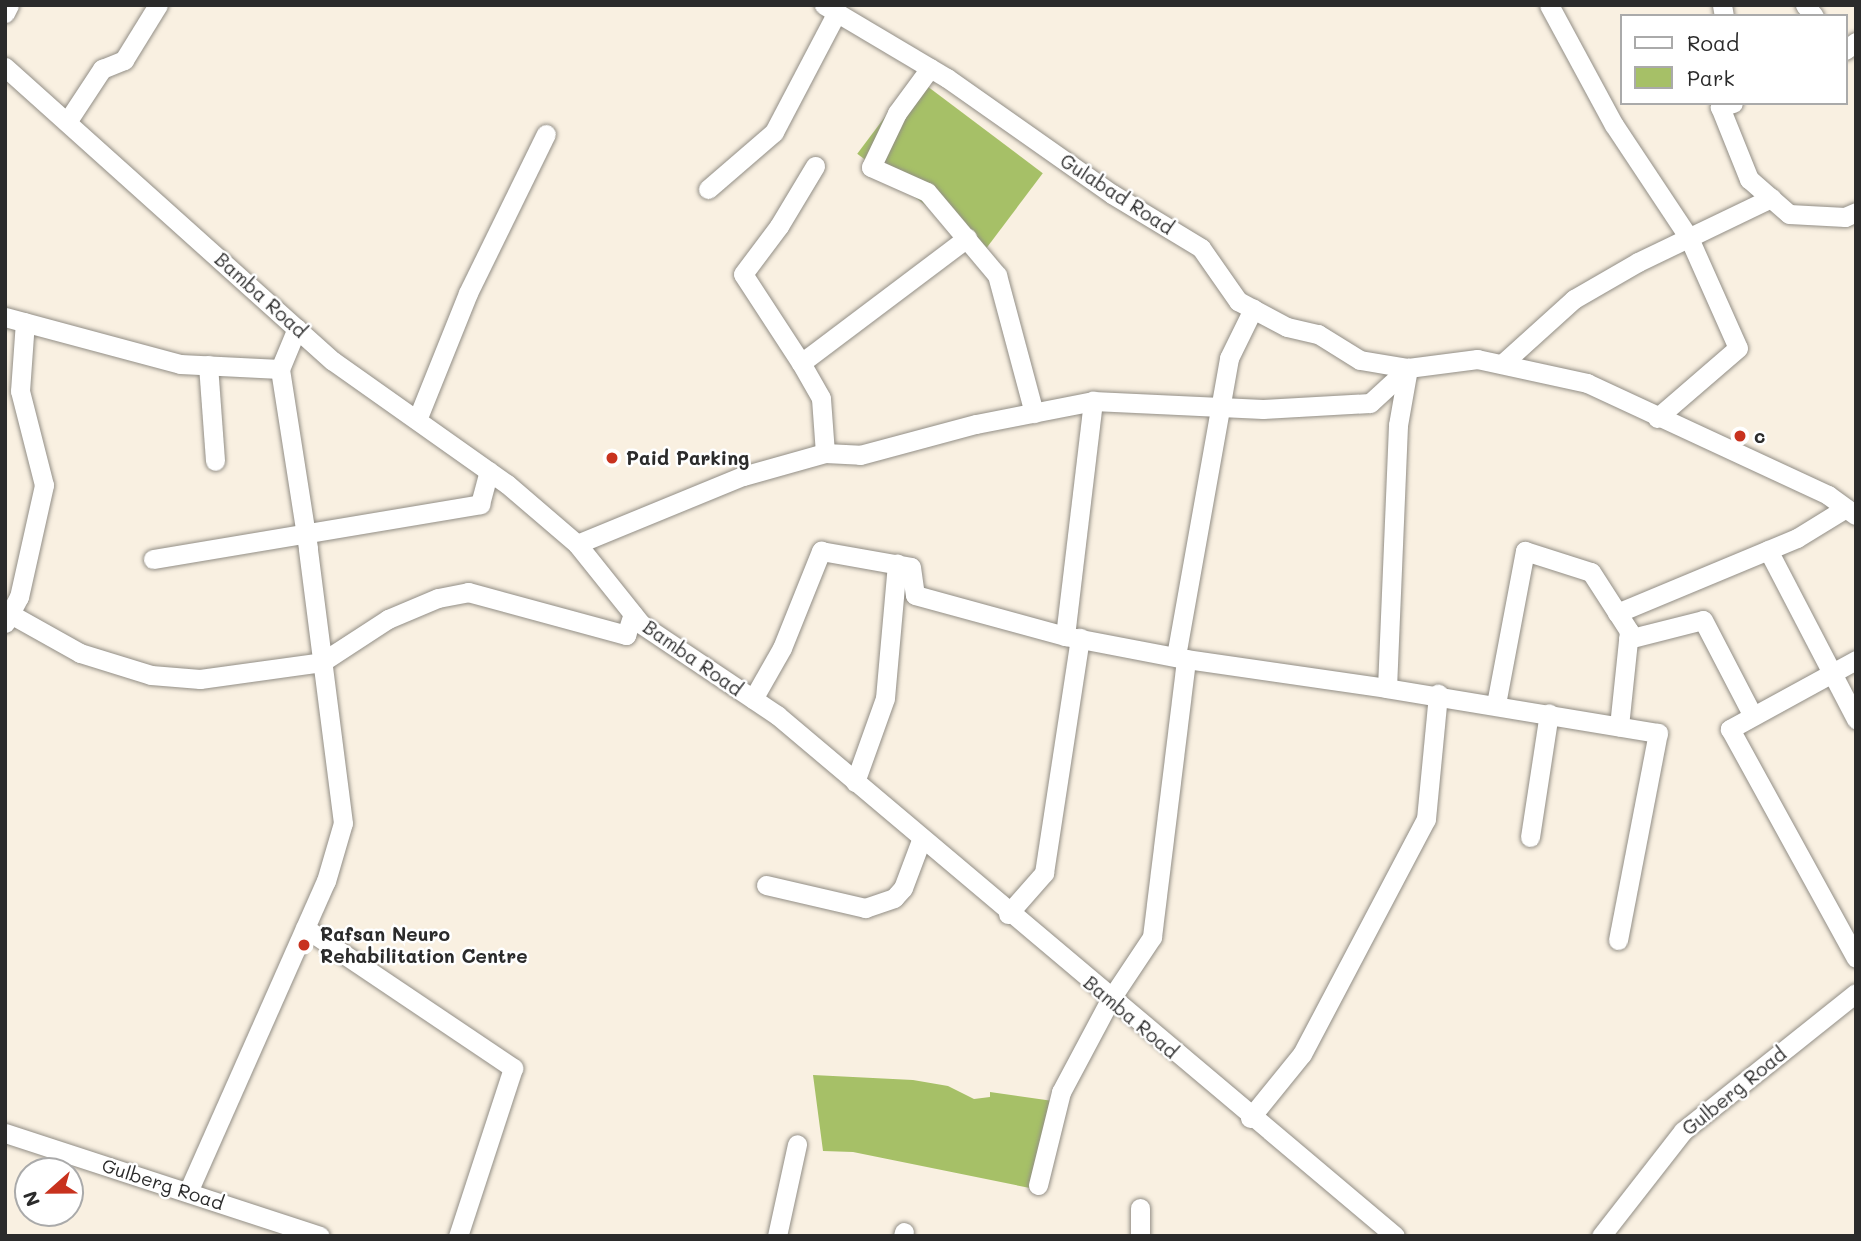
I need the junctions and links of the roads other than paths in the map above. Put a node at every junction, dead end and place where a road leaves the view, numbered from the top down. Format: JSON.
{"nodes":[{"id":1,"x":9,"y":5,"type":"edge"},
{"id":2,"x":158,"y":5,"type":"edge"},
{"id":3,"x":1549,"y":5,"type":"edge"},
{"id":4,"x":831,"y":9,"type":"edge"},
{"id":5,"x":5,"y":13,"type":"edge"},
{"id":6,"x":5,"y":67,"type":"edge"},
{"id":7,"x":930,"y":68,"type":"junction"},
{"id":8,"x":1726,"y":105,"type":"edge"},
{"id":9,"x":67,"y":122,"type":"junction"},
{"id":10,"x":546,"y":134,"type":"dead end"},
{"id":11,"x":815,"y":166,"type":"dead end"},
{"id":12,"x":708,"y":189,"type":"dead end"},
{"id":13,"x":1771,"y":198,"type":"junction"},
{"id":14,"x":1856,"y":212,"type":"edge"},
{"id":15,"x":967,"y":238,"type":"junction"},
{"id":16,"x":1689,"y":238,"type":"junction"},
{"id":17,"x":1253,"y":309,"type":"junction"},
{"id":18,"x":5,"y":317,"type":"edge"},
{"id":19,"x":25,"y":322,"type":"junction"},
{"id":20,"x":297,"y":328,"type":"junction"},
{"id":21,"x":801,"y":363,"type":"junction"},
{"id":22,"x":1502,"y":364,"type":"junction"},
{"id":23,"x":208,"y":365,"type":"junction"},
{"id":24,"x":1408,"y":368,"type":"junction"},
{"id":25,"x":280,"y":369,"type":"junction"},
{"id":26,"x":1093,"y":401,"type":"junction"},
{"id":27,"x":1221,"y":408,"type":"junction"},
{"id":28,"x":1034,"y":413,"type":"junction"},
{"id":29,"x":1657,"y":418,"type":"junction"},
{"id":30,"x":417,"y":420,"type":"junction"},
{"id":31,"x":825,"y":453,"type":"junction"},
{"id":32,"x":215,"y":461,"type":"dead end"},
{"id":33,"x":489,"y":471,"type":"junction"},
{"id":34,"x":1851,"y":512,"type":"edge"},
{"id":35,"x":307,"y":536,"type":"junction"},
{"id":36,"x":577,"y":544,"type":"junction"},
{"id":37,"x":1768,"y":550,"type":"junction"},
{"id":38,"x":153,"y":559,"type":"dead end"},
{"id":39,"x":897,"y":565,"type":"junction"},
{"id":40,"x":1617,"y":613,"type":"junction"},
{"id":41,"x":633,"y":614,"type":"junction"},
{"id":42,"x":7,"y":616,"type":"edge"},
{"id":43,"x":1072,"y":637,"type":"junction"},
{"id":44,"x":1628,"y":639,"type":"junction"},
{"id":45,"x":1181,"y":657,"type":"junction"},
{"id":46,"x":1856,"y":660,"type":"edge"},
{"id":47,"x":323,"y":662,"type":"junction"},
{"id":48,"x":1831,"y":672,"type":"junction"},
{"id":49,"x":1387,"y":688,"type":"junction"},
{"id":50,"x":1438,"y":694,"type":"junction"},
{"id":51,"x":753,"y":699,"type":"junction"},
{"id":52,"x":1496,"y":704,"type":"junction"},
{"id":53,"x":1549,"y":713,"type":"junction"},
{"id":54,"x":1753,"y":716,"type":"junction"},
{"id":55,"x":1856,"y":719,"type":"edge"},
{"id":56,"x":1619,"y":726,"type":"junction"},
{"id":57,"x":855,"y":782,"type":"junction"},
{"id":58,"x":1530,"y":837,"type":"dead end"},
{"id":59,"x":921,"y":840,"type":"junction"},
{"id":60,"x":766,"y":885,"type":"dead end"},
{"id":61,"x":1008,"y":915,"type":"junction"},
{"id":62,"x":306,"y":928,"type":"junction"},
{"id":63,"x":1618,"y":940,"type":"dead end"},
{"id":64,"x":1856,"y":958,"type":"edge"},
{"id":65,"x":1856,"y":993,"type":"edge"},
{"id":66,"x":1110,"y":1000,"type":"junction"},
{"id":67,"x":1250,"y":1118,"type":"junction"},
{"id":68,"x":5,"y":1133,"type":"edge"},
{"id":69,"x":797,"y":1144,"type":"dead end"},
{"id":70,"x":1038,"y":1185,"type":"dead end"},
{"id":71,"x":188,"y":1192,"type":"junction"},
{"id":72,"x":1140,"y":1208,"type":"dead end"},
{"id":73,"x":320,"y":1236,"type":"edge"},
{"id":74,"x":458,"y":1236,"type":"edge"},
{"id":75,"x":777,"y":1236,"type":"edge"},
{"id":76,"x":1140,"y":1236,"type":"edge"},
{"id":77,"x":1395,"y":1236,"type":"edge"},
{"id":78,"x":1601,"y":1236,"type":"edge"}],
"edges":[{"from":1,"to":5,"type":"street"},
{"from":2,"to":9,"type":"street"},
{"from":3,"to":16,"type":"street"},
{"from":4,"to":7,"type":"street","name":"Gulabad Road"},
{"from":4,"to":12,"type":"street"},
{"from":6,"to":9,"type":"street","name":"Bamba Road"},
{"from":7,"to":15,"type":"street"},
{"from":7,"to":17,"type":"street","name":"Gulabad Road"},
{"from":8,"to":13,"type":"street"},
{"from":9,"to":20,"type":"street","name":"Bamba Road"},
{"from":10,"to":30,"type":"street"},
{"from":11,"to":21,"type":"street"},
{"from":13,"to":14,"type":"street"},
{"from":13,"to":16,"type":"street"},
{"from":15,"to":21,"type":"street"},
{"from":15,"to":28,"type":"street"},
{"from":16,"to":22,"type":"street"},
{"from":16,"to":29,"type":"street"},
{"from":17,"to":24,"type":"street","name":"Gulabad Road"},
{"from":17,"to":27,"type":"street"},
{"from":18,"to":19,"type":"street"},
{"from":19,"to":23,"type":"street"},
{"from":19,"to":42,"type":"street"},
{"from":20,"to":25,"type":"street"},
{"from":20,"to":30,"type":"street","name":"Bamba Road"},
{"from":21,"to":31,"type":"street"},
{"from":22,"to":24,"type":"street","name":"Gulabad Road"},
{"from":22,"to":29,"type":"street","name":"Gulabad Road"},
{"from":23,"to":25,"type":"street"},
{"from":23,"to":32,"type":"street"},
{"from":24,"to":27,"type":"street"},
{"from":24,"to":49,"type":"street"},
{"from":25,"to":35,"type":"street"},
{"from":26,"to":27,"type":"street"},
{"from":26,"to":28,"type":"street"},
{"from":26,"to":43,"type":"street"},
{"from":27,"to":45,"type":"street"},
{"from":28,"to":31,"type":"street"},
{"from":29,"to":34,"type":"street","name":"Gulabad Road"},
{"from":30,"to":33,"type":"street","name":"Bamba Road"},
{"from":31,"to":36,"type":"street"},
{"from":33,"to":35,"type":"street"},
{"from":33,"to":36,"type":"street","name":"Bamba Road"},
{"from":34,"to":37,"type":"street"},
{"from":35,"to":38,"type":"street"},
{"from":35,"to":47,"type":"street"},
{"from":36,"to":41,"type":"street","name":"Bamba Road"},
{"from":37,"to":40,"type":"street"},
{"from":37,"to":48,"type":"street"},
{"from":39,"to":43,"type":"street"},
{"from":39,"to":51,"type":"street"},
{"from":39,"to":57,"type":"street"},
{"from":40,"to":44,"type":"street"},
{"from":40,"to":52,"type":"street"},
{"from":41,"to":47,"type":"street"},
{"from":41,"to":51,"type":"street","name":"Bamba Road"},
{"from":42,"to":47,"type":"street"},
{"from":43,"to":45,"type":"street"},
{"from":43,"to":61,"type":"street"},
{"from":44,"to":54,"type":"street"},
{"from":44,"to":56,"type":"street"},
{"from":45,"to":49,"type":"street"},
{"from":45,"to":66,"type":"street"},
{"from":46,"to":48,"type":"street"},
{"from":47,"to":62,"type":"street"},
{"from":48,"to":54,"type":"street"},
{"from":48,"to":55,"type":"street"},
{"from":49,"to":50,"type":"street"},
{"from":50,"to":52,"type":"street"},
{"from":50,"to":67,"type":"street"},
{"from":51,"to":57,"type":"street","name":"Bamba Road"},
{"from":52,"to":53,"type":"street"},
{"from":53,"to":56,"type":"street"},
{"from":53,"to":58,"type":"street"},
{"from":54,"to":64,"type":"street"},
{"from":56,"to":63,"type":"street"},
{"from":57,"to":59,"type":"street","name":"Bamba Road"},
{"from":59,"to":60,"type":"street"},
{"from":59,"to":61,"type":"street","name":"Bamba Road"},
{"from":61,"to":66,"type":"street","name":"Bamba Road"},
{"from":62,"to":71,"type":"street"},
{"from":62,"to":74,"type":"street"},
{"from":65,"to":78,"type":"street","name":"Gulberg Road"},
{"from":66,"to":67,"type":"street","name":"Bamba Road"},
{"from":66,"to":70,"type":"street"},
{"from":67,"to":77,"type":"street","name":"Bamba Road"},
{"from":68,"to":71,"type":"street","name":"Gulberg Road"},
{"from":69,"to":75,"type":"street"},
{"from":71,"to":73,"type":"street","name":"Gulberg Road"},
{"from":72,"to":76,"type":"street"}]}
